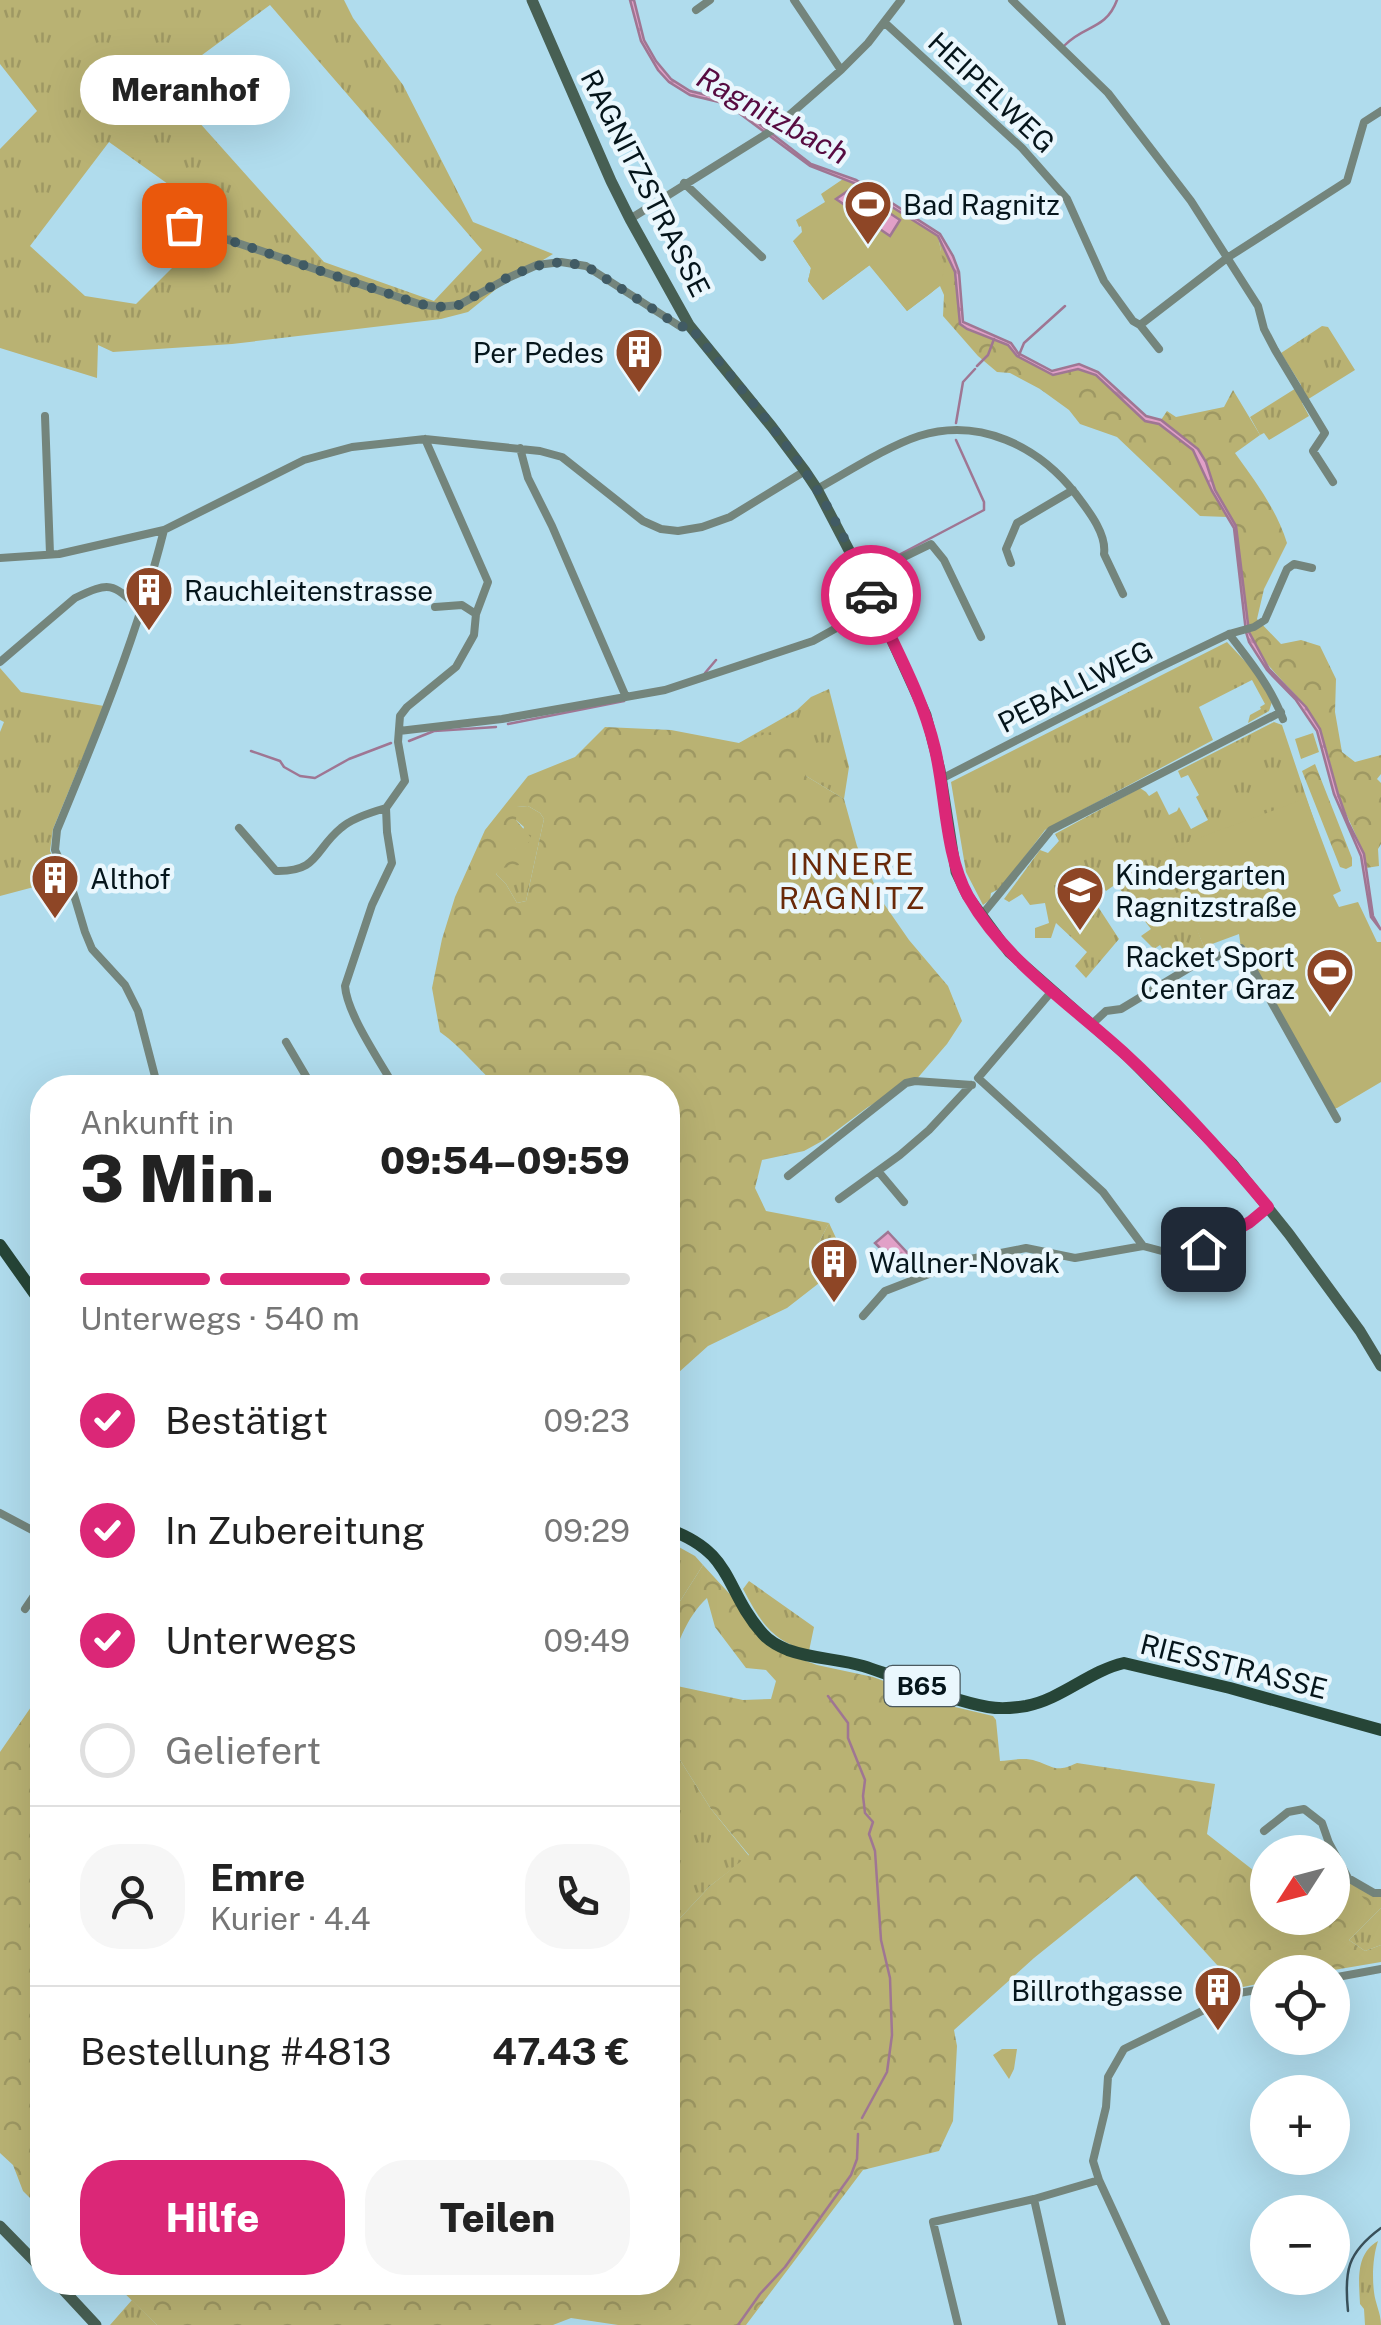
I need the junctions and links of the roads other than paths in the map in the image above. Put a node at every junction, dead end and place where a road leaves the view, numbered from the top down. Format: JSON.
{"nodes":[{"id":1,"x":532,"y":0,"type":"edge"},
{"id":2,"x":710,"y":0,"type":"edge"},
{"id":3,"x":794,"y":0,"type":"edge"},
{"id":4,"x":900,"y":0,"type":"edge"},
{"id":5,"x":1012,"y":0,"type":"edge"},
{"id":6,"x":696,"y":10,"type":"dead end"},
{"id":7,"x":884,"y":22,"type":"junction"},
{"id":8,"x":841,"y":70,"type":"junction"},
{"id":9,"x":1381,"y":112,"type":"edge"},
{"id":10,"x":684,"y":184,"type":"junction"},
{"id":11,"x":630,"y":219,"type":"junction"},
{"id":12,"x":184,"y":225,"type":"dead end"},
{"id":13,"x":762,"y":257,"type":"dead end"},
{"id":14,"x":1227,"y":258,"type":"junction"},
{"id":15,"x":1140,"y":324,"type":"junction"},
{"id":16,"x":689,"y":325,"type":"junction"},
{"id":17,"x":1158,"y":349,"type":"dead end"},
{"id":18,"x":45,"y":416,"type":"dead end"},
{"id":19,"x":425,"y":439,"type":"junction"},
{"id":20,"x":520,"y":448,"type":"junction"},
{"id":21,"x":805,"y":471,"type":"junction"},
{"id":22,"x":1333,"y":482,"type":"dead end"},
{"id":23,"x":816,"y":489,"type":"junction"},
{"id":24,"x":1072,"y":490,"type":"junction"},
{"id":25,"x":164,"y":530,"type":"junction"},
{"id":26,"x":50,"y":554,"type":"junction"},
{"id":27,"x":0,"y":558,"type":"edge"},
{"id":28,"x":1011,"y":563,"type":"dead end"},
{"id":29,"x":1312,"y":568,"type":"dead end"},
{"id":30,"x":862,"y":578,"type":"junction"},
{"id":31,"x":1122,"y":594,"type":"dead end"},
{"id":32,"x":876,"y":606,"type":"junction"},
{"id":33,"x":435,"y":607,"type":"dead end"},
{"id":34,"x":142,"y":611,"type":"junction"},
{"id":35,"x":476,"y":614,"type":"junction"},
{"id":36,"x":1229,"y":634,"type":"junction"},
{"id":37,"x":981,"y":637,"type":"dead end"},
{"id":38,"x":0,"y":662,"type":"edge"},
{"id":39,"x":626,"y":697,"type":"junction"},
{"id":40,"x":399,"y":731,"type":"junction"},
{"id":41,"x":941,"y":779,"type":"junction"},
{"id":42,"x":386,"y":808,"type":"junction"},
{"id":43,"x":239,"y":828,"type":"dead end"},
{"id":44,"x":981,"y":916,"type":"junction"},
{"id":45,"x":1052,"y":991,"type":"junction"},
{"id":46,"x":1092,"y":1024,"type":"junction"},
{"id":47,"x":286,"y":1042,"type":"dead end"},
{"id":48,"x":155,"y":1075,"type":"edge"},
{"id":49,"x":305,"y":1075,"type":"edge"},
{"id":50,"x":388,"y":1075,"type":"edge"},
{"id":51,"x":975,"y":1082,"type":"junction"},
{"id":52,"x":1337,"y":1120,"type":"dead end"},
{"id":53,"x":878,"y":1171,"type":"junction"},
{"id":54,"x":788,"y":1176,"type":"dead end"},
{"id":55,"x":838,"y":1199,"type":"dead end"},
{"id":56,"x":904,"y":1202,"type":"dead end"},
{"id":57,"x":1268,"y":1207,"type":"junction"},
{"id":58,"x":0,"y":1245,"type":"edge"},
{"id":59,"x":1143,"y":1246,"type":"junction"},
{"id":60,"x":30,"y":1287,"type":"edge"},
{"id":61,"x":863,"y":1316,"type":"dead end"},
{"id":62,"x":1381,"y":1366,"type":"edge"},
{"id":63,"x":0,"y":1513,"type":"edge"},
{"id":64,"x":30,"y":1529,"type":"edge"},
{"id":65,"x":680,"y":1535,"type":"edge"},
{"id":66,"x":30,"y":1602,"type":"edge"},
{"id":67,"x":25,"y":1609,"type":"dead end"},
{"id":68,"x":1381,"y":1730,"type":"edge"},
{"id":69,"x":1264,"y":1831,"type":"dead end"},
{"id":70,"x":1381,"y":1893,"type":"edge"},
{"id":71,"x":1381,"y":1969,"type":"edge"},
{"id":72,"x":1350,"y":1975,"type":"edge"},
{"id":73,"x":1250,"y":1991,"type":"edge"},
{"id":74,"x":1098,"y":2180,"type":"junction"},
{"id":75,"x":1034,"y":2200,"type":"junction"},
{"id":76,"x":0,"y":2226,"type":"edge"},
{"id":77,"x":30,"y":2256,"type":"edge"},
{"id":78,"x":68,"y":2295,"type":"edge"},
{"id":79,"x":96,"y":2325,"type":"edge"},
{"id":80,"x":958,"y":2325,"type":"edge"},
{"id":81,"x":1062,"y":2325,"type":"edge"},
{"id":82,"x":1166,"y":2325,"type":"edge"}],
"edges":[{"from":1,"to":11,"type":"main road","name":"RAGNITZSTRASSE"},
{"from":2,"to":6,"type":"street"},
{"from":3,"to":8,"type":"street"},
{"from":4,"to":7,"type":"street"},
{"from":5,"to":14,"type":"street"},
{"from":7,"to":8,"type":"street"},
{"from":7,"to":15,"type":"street","name":"HEIPELWEG"},
{"from":8,"to":10,"type":"street"},
{"from":9,"to":14,"type":"street"},
{"from":10,"to":11,"type":"street"},
{"from":10,"to":13,"type":"street"},
{"from":11,"to":16,"type":"main road","name":"RAGNITZSTRASSE"},
{"from":12,"to":16,"type":"street"},
{"from":14,"to":15,"type":"street"},
{"from":14,"to":22,"type":"street"},
{"from":15,"to":17,"type":"street","name":"HEIPELWEG"},
{"from":16,"to":21,"type":"main road","name":"RAGNITZSTRASSE"},
{"from":18,"to":26,"type":"street"},
{"from":19,"to":20,"type":"street"},
{"from":19,"to":25,"type":"street"},
{"from":19,"to":35,"type":"street"},
{"from":20,"to":21,"type":"street"},
{"from":20,"to":39,"type":"street"},
{"from":21,"to":23,"type":"main road","name":"RAGNITZSTRASSE"},
{"from":23,"to":24,"type":"street"},
{"from":23,"to":30,"type":"main road","name":"RAGNITZSTRASSE"},
{"from":24,"to":28,"type":"street"},
{"from":24,"to":31,"type":"street"},
{"from":25,"to":26,"type":"street"},
{"from":25,"to":34,"type":"street"},
{"from":26,"to":27,"type":"street"},
{"from":29,"to":36,"type":"street","name":"PEBALLWEG"},
{"from":30,"to":32,"type":"main road","name":"RAGNITZSTRASSE"},
{"from":30,"to":37,"type":"street"},
{"from":32,"to":39,"type":"street"},
{"from":32,"to":41,"type":"main road","name":"RAGNITZSTRASSE"},
{"from":33,"to":35,"type":"street"},
{"from":34,"to":38,"type":"street"},
{"from":34,"to":48,"type":"street"},
{"from":35,"to":40,"type":"street"},
{"from":36,"to":41,"type":"street","name":"PEBALLWEG"},
{"from":36,"to":44,"type":"street"},
{"from":39,"to":40,"type":"street"},
{"from":40,"to":42,"type":"street"},
{"from":41,"to":44,"type":"main road","name":"RAGNITZSTRASSE"},
{"from":42,"to":43,"type":"street"},
{"from":42,"to":50,"type":"street"},
{"from":44,"to":45,"type":"main road","name":"RAGNITZSTRASSE"},
{"from":45,"to":46,"type":"main road","name":"RAGNITZSTRASSE"},
{"from":45,"to":51,"type":"street"},
{"from":46,"to":52,"type":"street"},
{"from":46,"to":57,"type":"main road","name":"RAGNITZSTRASSE"},
{"from":47,"to":49,"type":"street"},
{"from":51,"to":53,"type":"street"},
{"from":51,"to":54,"type":"street"},
{"from":51,"to":59,"type":"street"},
{"from":53,"to":55,"type":"street"},
{"from":53,"to":56,"type":"street"},
{"from":57,"to":59,"type":"street"},
{"from":57,"to":62,"type":"main road","name":"RAGNITZSTRASSE"},
{"from":58,"to":60,"type":"main road"},
{"from":59,"to":61,"type":"street"},
{"from":63,"to":64,"type":"street"},
{"from":65,"to":68,"type":"main road","name":"RIESSTRASSE","number":"B65"},
{"from":66,"to":67,"type":"street"},
{"from":69,"to":70,"type":"street"},
{"from":71,"to":72,"type":"street"},
{"from":73,"to":74,"type":"street"},
{"from":74,"to":75,"type":"street"},
{"from":74,"to":82,"type":"street"},
{"from":75,"to":80,"type":"street"},
{"from":75,"to":81,"type":"street"},
{"from":76,"to":77,"type":"main road"},
{"from":78,"to":79,"type":"main road"}]}
